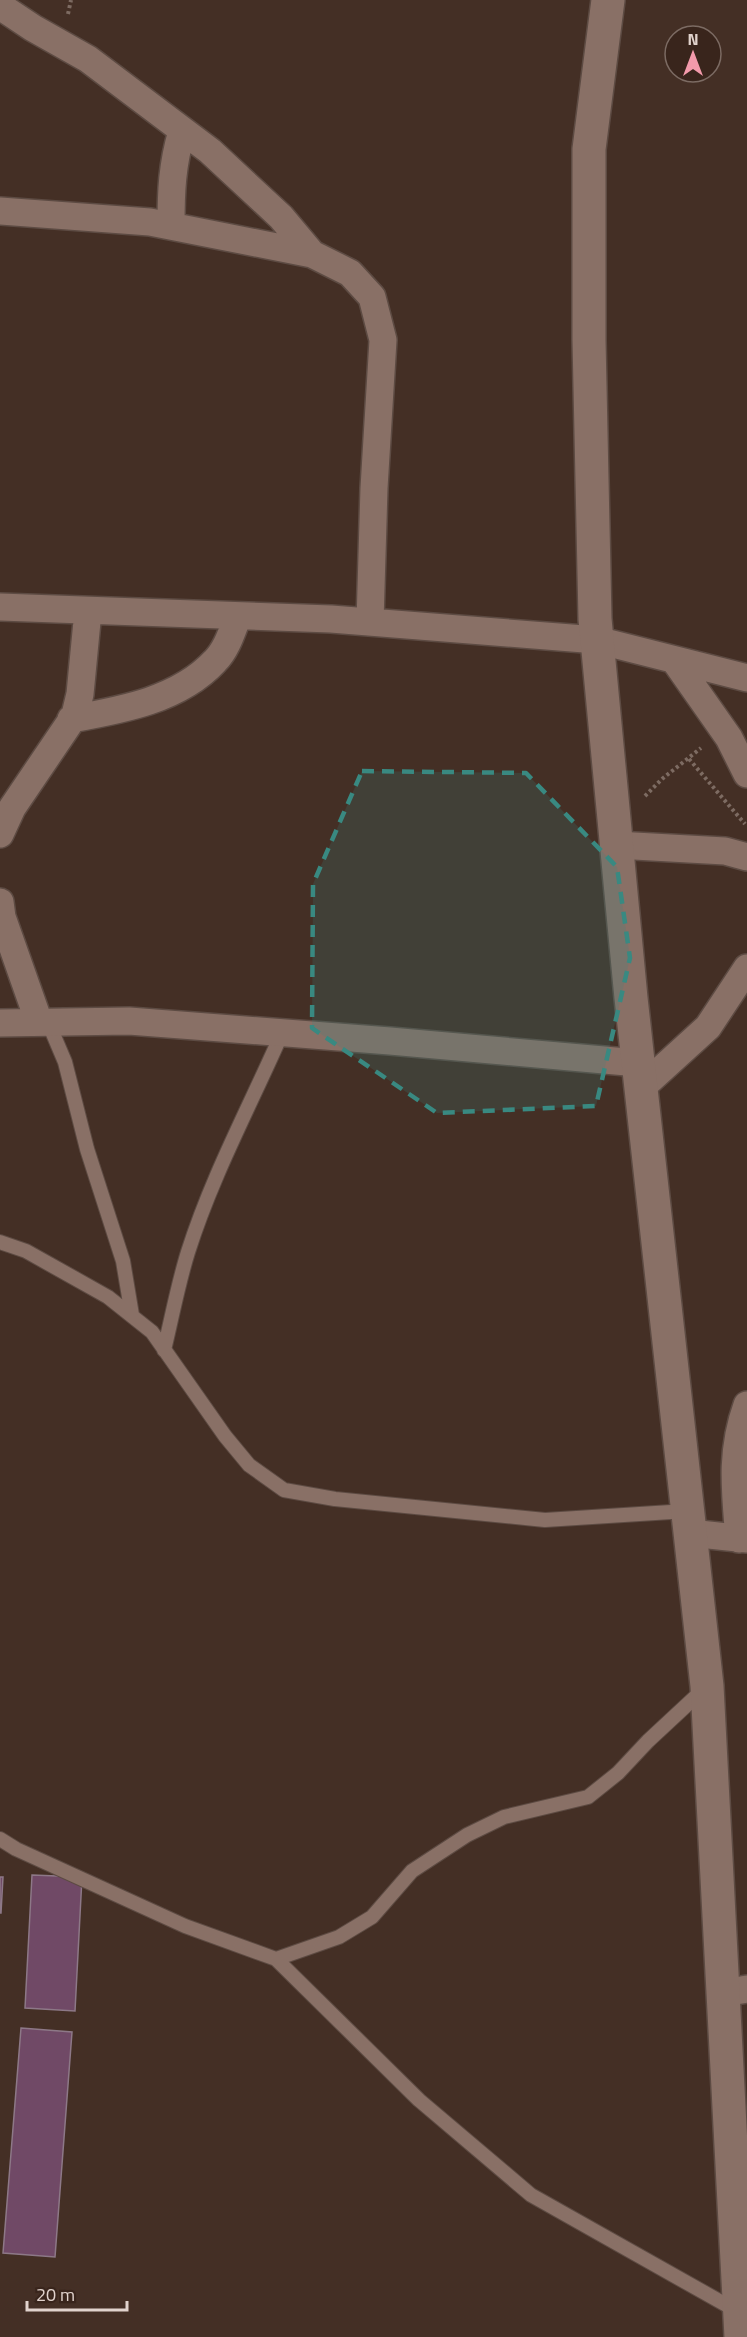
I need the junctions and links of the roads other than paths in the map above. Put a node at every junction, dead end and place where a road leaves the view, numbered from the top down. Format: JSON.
{"nodes":[{"id":1,"x":608,"y":0,"type":"edge"},
{"id":2,"x":0,"y":6,"type":"edge"},
{"id":3,"x":182,"y":131,"type":"junction"},
{"id":4,"x":0,"y":211,"type":"edge"},
{"id":5,"x":171,"y":226,"type":"junction"},
{"id":6,"x":312,"y":254,"type":"junction"},
{"id":7,"x":0,"y":608,"type":"edge"},
{"id":8,"x":88,"y":611,"type":"junction"},
{"id":9,"x":238,"y":616,"type":"junction"},
{"id":10,"x":370,"y":622,"type":"junction"},
{"id":11,"x":597,"y":640,"type":"junction"},
{"id":12,"x":675,"y":661,"type":"junction"},
{"id":13,"x":747,"y":678,"type":"edge"},
{"id":14,"x":71,"y":719,"type":"junction"},
{"id":15,"x":747,"y":774,"type":"edge"},
{"id":16,"x":0,"y":834,"type":"edge"},
{"id":17,"x":615,"y":835,"type":"junction"},
{"id":18,"x":747,"y":856,"type":"edge"},
{"id":19,"x":0,"y":902,"type":"edge"},
{"id":20,"x":747,"y":968,"type":"edge"},
{"id":21,"x":43,"y":1022,"type":"junction"},
{"id":22,"x":0,"y":1023,"type":"edge"},
{"id":23,"x":282,"y":1033,"type":"junction"},
{"id":24,"x":639,"y":1076,"type":"junction"},
{"id":25,"x":0,"y":1242,"type":"edge"},
{"id":26,"x":132,"y":1315,"type":"junction"},
{"id":27,"x":164,"y":1350,"type":"junction"},
{"id":28,"x":747,"y":1405,"type":"edge"},
{"id":29,"x":689,"y":1522,"type":"junction"},
{"id":30,"x":743,"y":1539,"type":"edge"},
{"id":31,"x":707,"y":1686,"type":"junction"},
{"id":32,"x":0,"y":1839,"type":"edge"},
{"id":33,"x":276,"y":1959,"type":"junction"},
{"id":34,"x":735,"y":1991,"type":"edge"},
{"id":35,"x":740,"y":2324,"type":"edge"}],
"edges":[{"from":1,"to":11,"type":"street"},
{"from":2,"to":3,"type":"street"},
{"from":3,"to":5,"type":"street"},
{"from":3,"to":6,"type":"street"},
{"from":4,"to":5,"type":"street"},
{"from":5,"to":6,"type":"street"},
{"from":6,"to":10,"type":"street"},
{"from":7,"to":8,"type":"street"},
{"from":8,"to":9,"type":"street"},
{"from":8,"to":14,"type":"street"},
{"from":9,"to":10,"type":"street"},
{"from":9,"to":14,"type":"street"},
{"from":10,"to":11,"type":"street"},
{"from":11,"to":12,"type":"street"},
{"from":11,"to":17,"type":"street"},
{"from":12,"to":13,"type":"street"},
{"from":12,"to":15,"type":"street"},
{"from":14,"to":16,"type":"street"},
{"from":17,"to":18,"type":"street"},
{"from":17,"to":24,"type":"street"},
{"from":19,"to":21,"type":"street"},
{"from":20,"to":24,"type":"street"},
{"from":21,"to":22,"type":"street"},
{"from":21,"to":23,"type":"street"},
{"from":21,"to":26,"type":"lane"},
{"from":23,"to":24,"type":"street"},
{"from":23,"to":27,"type":"lane"},
{"from":24,"to":29,"type":"street"},
{"from":25,"to":26,"type":"lane"},
{"from":26,"to":27,"type":"lane"},
{"from":27,"to":29,"type":"lane"},
{"from":28,"to":30,"type":"street"},
{"from":29,"to":30,"type":"street"},
{"from":29,"to":31,"type":"street"},
{"from":31,"to":33,"type":"lane"},
{"from":31,"to":34,"type":"street"},
{"from":32,"to":33,"type":"lane"},
{"from":33,"to":35,"type":"lane"},
{"from":34,"to":35,"type":"street"}]}
